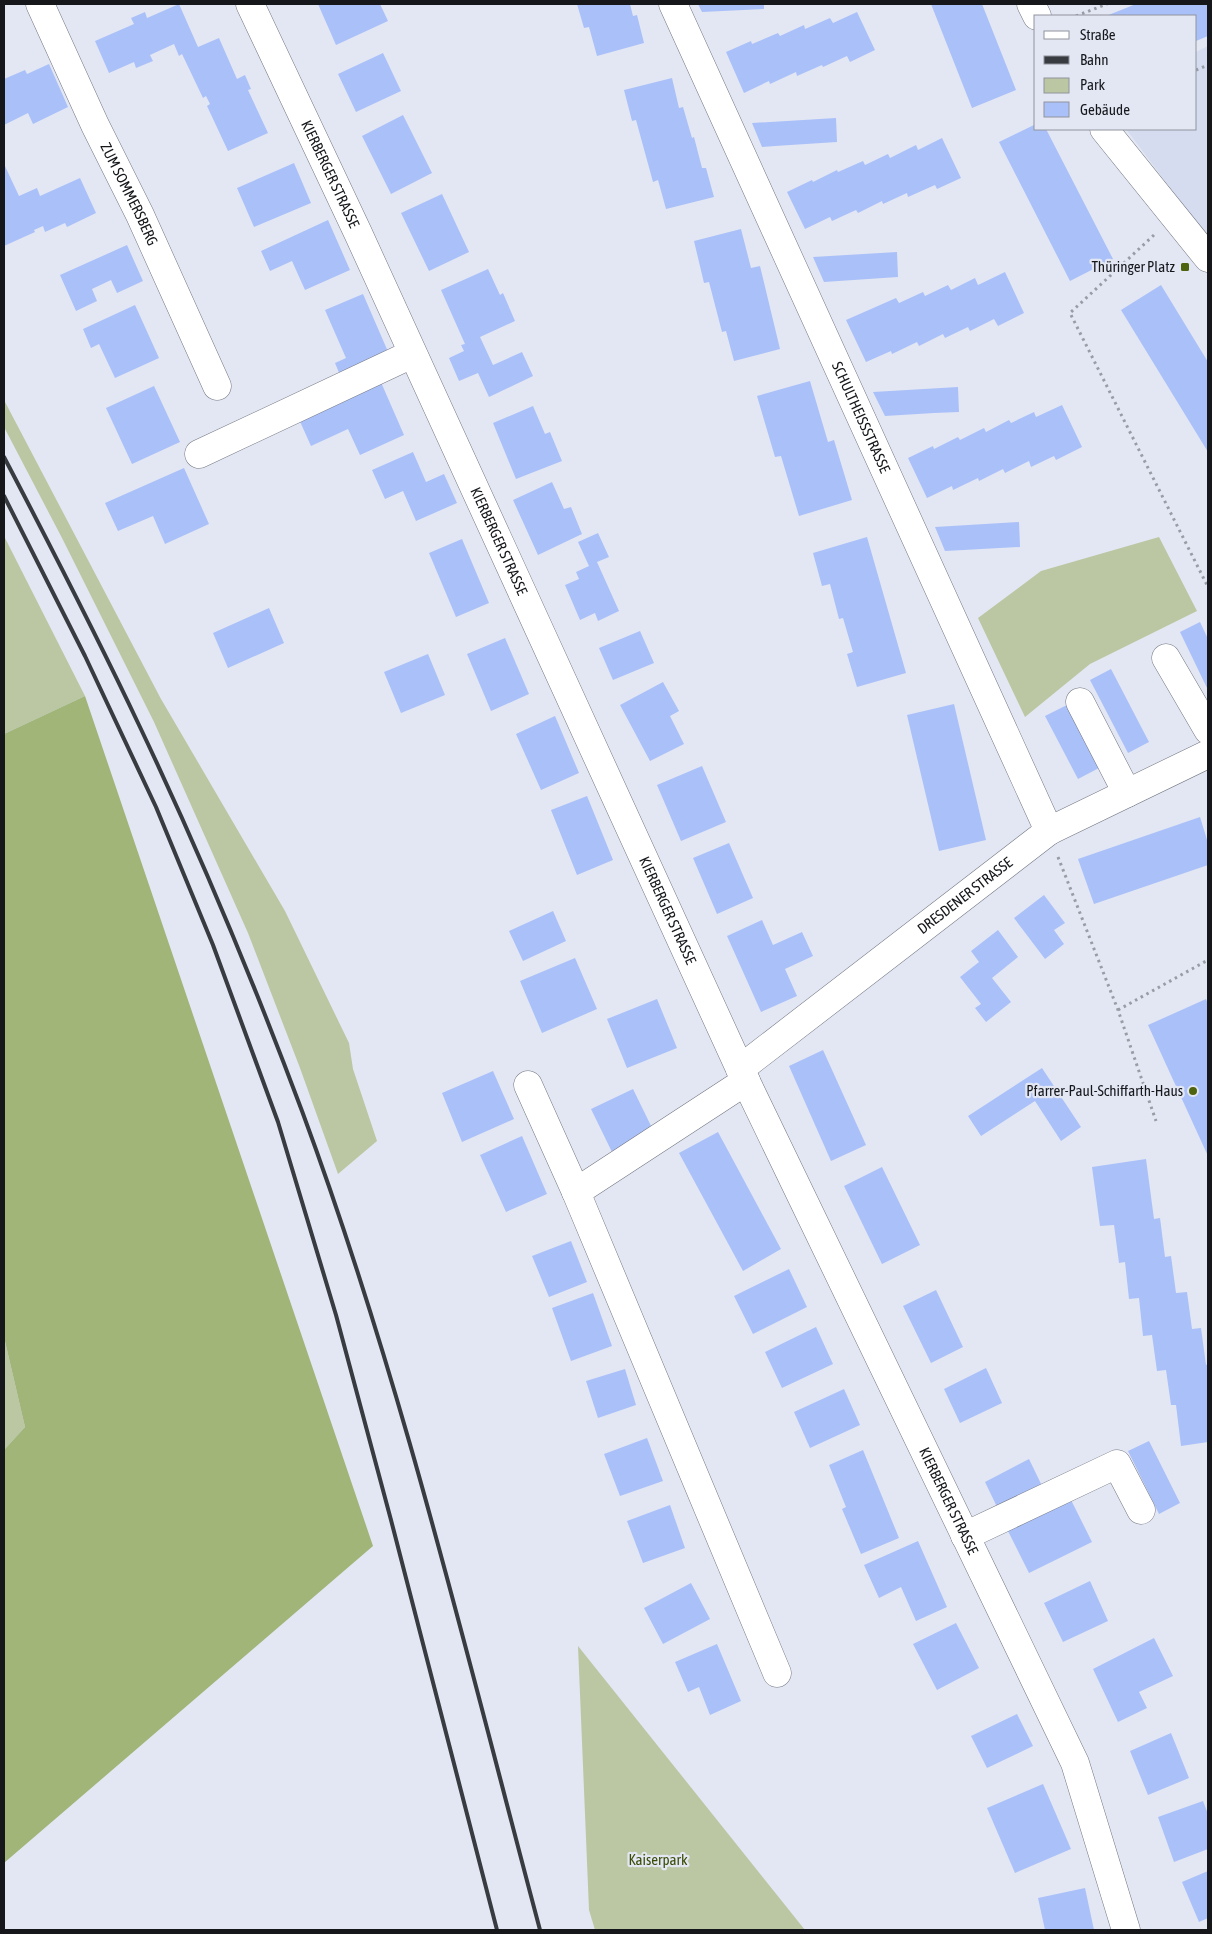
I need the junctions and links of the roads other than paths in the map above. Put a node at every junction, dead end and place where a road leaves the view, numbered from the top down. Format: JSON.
{"nodes":[{"id":1,"x":40,"y":4,"type":"edge"},
{"id":2,"x":250,"y":4,"type":"edge"},
{"id":3,"x":673,"y":4,"type":"edge"},
{"id":4,"x":1105,"y":130,"type":"edge"},
{"id":5,"x":1208,"y":258,"type":"edge"},
{"id":6,"x":412,"y":354,"type":"junction"},
{"id":7,"x":217,"y":386,"type":"dead end"},
{"id":8,"x":199,"y":454,"type":"dead end"},
{"id":9,"x":1166,"y":658,"type":"dead end"},
{"id":10,"x":1080,"y":702,"type":"dead end"},
{"id":11,"x":1208,"y":730,"type":"edge"},
{"id":12,"x":1208,"y":754,"type":"edge"},
{"id":13,"x":1127,"y":793,"type":"junction"},
{"id":14,"x":1048,"y":831,"type":"junction"},
{"id":15,"x":743,"y":1075,"type":"junction"},
{"id":16,"x":528,"y":1085,"type":"dead end"},
{"id":17,"x":576,"y":1192,"type":"junction"},
{"id":18,"x":1141,"y":1510,"type":"dead end"},
{"id":19,"x":965,"y":1536,"type":"junction"},
{"id":20,"x":777,"y":1672,"type":"dead end"},
{"id":21,"x":1126,"y":1930,"type":"edge"}],
"edges":[{"from":1,"to":7,"type":"street","name":"ZUM SOMMERSBERG"},
{"from":2,"to":6,"type":"street","name":"KIERBERGER STRASSE"},
{"from":3,"to":14,"type":"street","name":"SCHULTHEISSSTRASSE"},
{"from":4,"to":5,"type":"street"},
{"from":6,"to":8,"type":"street"},
{"from":6,"to":15,"type":"street","name":"KIERBERGER STRASSE"},
{"from":9,"to":11,"type":"street"},
{"from":10,"to":13,"type":"street"},
{"from":12,"to":13,"type":"street","name":"DRESDENER STRASSE"},
{"from":13,"to":14,"type":"street","name":"DRESDENER STRASSE"},
{"from":14,"to":15,"type":"street","name":"DRESDENER STRASSE"},
{"from":15,"to":17,"type":"street"},
{"from":15,"to":19,"type":"street","name":"KIERBERGER STRASSE"},
{"from":16,"to":17,"type":"street"},
{"from":17,"to":20,"type":"street"},
{"from":18,"to":19,"type":"street"},
{"from":19,"to":21,"type":"street","name":"KIERBERGER STRASSE"}]}
